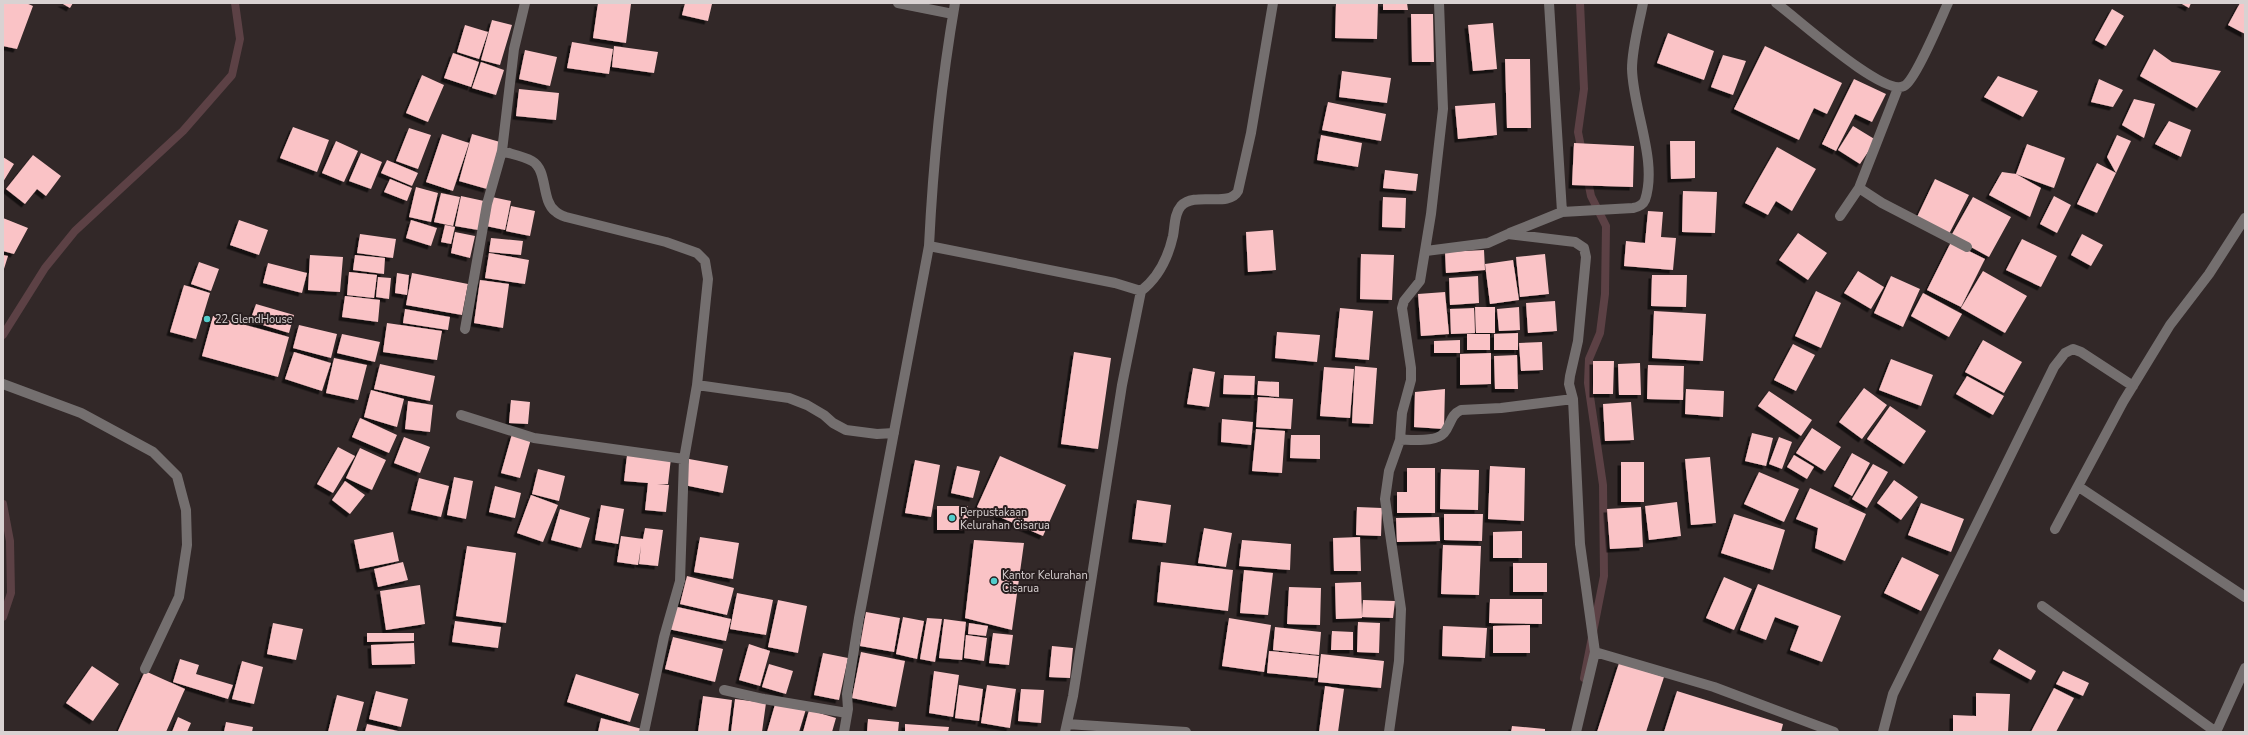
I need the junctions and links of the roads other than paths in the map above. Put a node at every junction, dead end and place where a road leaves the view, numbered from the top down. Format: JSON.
{"nodes":[{"id":1,"x":525,"y":3,"type":"edge"},
{"id":2,"x":898,"y":3,"type":"edge"},
{"id":3,"x":955,"y":3,"type":"edge"},
{"id":4,"x":1272,"y":3,"type":"edge"},
{"id":5,"x":1439,"y":3,"type":"edge"},
{"id":6,"x":1549,"y":3,"type":"edge"},
{"id":7,"x":1643,"y":3,"type":"edge"},
{"id":8,"x":1776,"y":3,"type":"edge"},
{"id":9,"x":1948,"y":3,"type":"edge"},
{"id":10,"x":953,"y":14,"type":"junction"},
{"id":11,"x":1898,"y":88,"type":"junction"},
{"id":12,"x":502,"y":152,"type":"junction"},
{"id":13,"x":1858,"y":188,"type":"junction"},
{"id":14,"x":1562,"y":212,"type":"junction"},
{"id":15,"x":1840,"y":216,"type":"dead end"},
{"id":16,"x":2245,"y":218,"type":"edge"},
{"id":17,"x":1508,"y":234,"type":"junction"},
{"id":18,"x":929,"y":246,"type":"junction"},
{"id":19,"x":1967,"y":247,"type":"dead end"},
{"id":20,"x":1426,"y":251,"type":"junction"},
{"id":21,"x":1141,"y":291,"type":"junction"},
{"id":22,"x":465,"y":329,"type":"dead end"},
{"id":23,"x":3,"y":384,"type":"edge"},
{"id":24,"x":697,"y":385,"type":"junction"},
{"id":25,"x":2133,"y":386,"type":"junction"},
{"id":26,"x":1573,"y":400,"type":"junction"},
{"id":27,"x":461,"y":415,"type":"dead end"},
{"id":28,"x":894,"y":433,"type":"junction"},
{"id":29,"x":1400,"y":440,"type":"junction"},
{"id":30,"x":684,"y":459,"type":"junction"},
{"id":31,"x":2079,"y":487,"type":"junction"},
{"id":32,"x":2055,"y":529,"type":"dead end"},
{"id":33,"x":2245,"y":597,"type":"edge"},
{"id":34,"x":2042,"y":606,"type":"dead end"},
{"id":35,"x":1595,"y":652,"type":"junction"},
{"id":36,"x":2245,"y":668,"type":"edge"},
{"id":37,"x":144,"y":669,"type":"dead end"},
{"id":38,"x":724,"y":690,"type":"dead end"},
{"id":39,"x":847,"y":713,"type":"junction"},
{"id":40,"x":1066,"y":728,"type":"edge"},
{"id":41,"x":644,"y":732,"type":"edge"},
{"id":42,"x":844,"y":732,"type":"edge"},
{"id":43,"x":1186,"y":732,"type":"edge"},
{"id":44,"x":1389,"y":732,"type":"edge"},
{"id":45,"x":1576,"y":732,"type":"edge"},
{"id":46,"x":1834,"y":732,"type":"edge"},
{"id":47,"x":1883,"y":732,"type":"edge"},
{"id":48,"x":2216,"y":732,"type":"edge"}],
"edges":[{"from":1,"to":12,"type":"street"},
{"from":2,"to":10,"type":"street"},
{"from":3,"to":10,"type":"street"},
{"from":4,"to":21,"type":"street"},
{"from":5,"to":20,"type":"street"},
{"from":6,"to":14,"type":"street"},
{"from":7,"to":14,"type":"street"},
{"from":8,"to":11,"type":"street"},
{"from":9,"to":11,"type":"street"},
{"from":10,"to":18,"type":"street"},
{"from":11,"to":13,"type":"street"},
{"from":12,"to":22,"type":"street"},
{"from":12,"to":24,"type":"street"},
{"from":13,"to":15,"type":"street"},
{"from":13,"to":19,"type":"street"},
{"from":14,"to":17,"type":"street"},
{"from":16,"to":25,"type":"street"},
{"from":17,"to":20,"type":"street"},
{"from":17,"to":26,"type":"street"},
{"from":18,"to":21,"type":"street"},
{"from":18,"to":28,"type":"street"},
{"from":20,"to":29,"type":"street"},
{"from":21,"to":40,"type":"street"},
{"from":23,"to":37,"type":"street"},
{"from":24,"to":28,"type":"street"},
{"from":24,"to":30,"type":"street"},
{"from":25,"to":31,"type":"street"},
{"from":25,"to":47,"type":"street"},
{"from":26,"to":29,"type":"street"},
{"from":26,"to":35,"type":"street"},
{"from":27,"to":30,"type":"street"},
{"from":28,"to":39,"type":"street"},
{"from":29,"to":44,"type":"street"},
{"from":30,"to":41,"type":"street"},
{"from":31,"to":32,"type":"street"},
{"from":31,"to":33,"type":"street"},
{"from":34,"to":48,"type":"street"},
{"from":35,"to":45,"type":"street"},
{"from":35,"to":46,"type":"street"},
{"from":36,"to":48,"type":"street"},
{"from":38,"to":39,"type":"street"},
{"from":39,"to":42,"type":"street"},
{"from":40,"to":43,"type":"street"}]}
